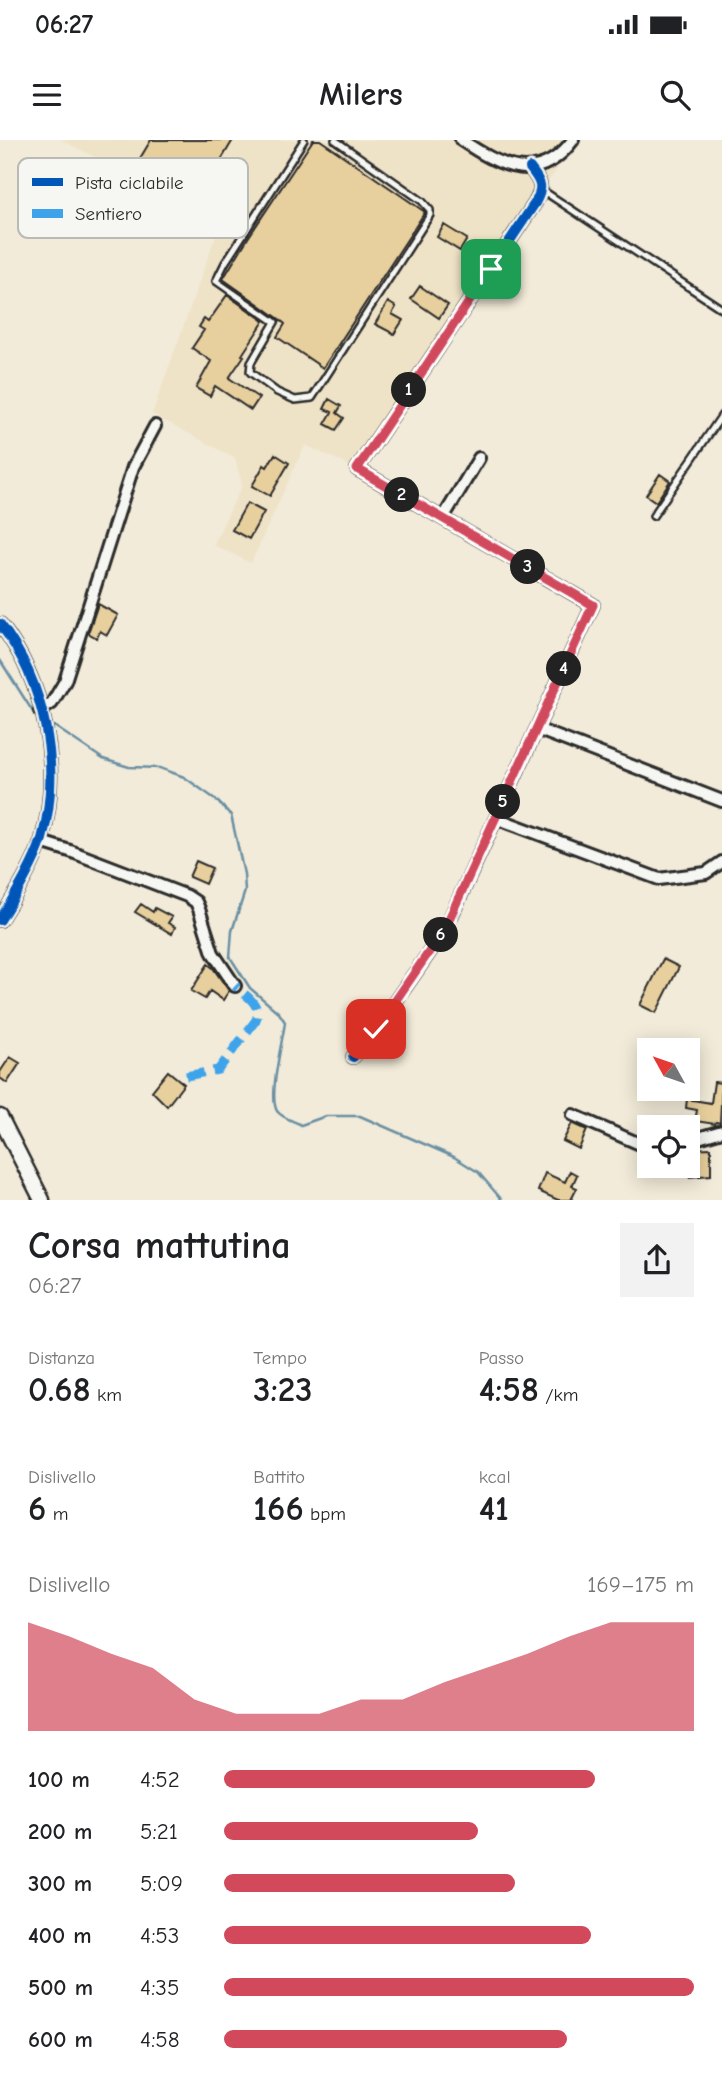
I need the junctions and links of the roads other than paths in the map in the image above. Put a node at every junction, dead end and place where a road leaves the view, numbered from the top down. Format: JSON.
{"nodes":[{"id":1,"x":304,"y":140,"type":"edge"},
{"id":2,"x":335,"y":140,"type":"edge"},
{"id":3,"x":461,"y":140,"type":"edge"},
{"id":4,"x":573,"y":140,"type":"edge"},
{"id":5,"x":530,"y":168,"type":"junction"},
{"id":6,"x":542,"y":190,"type":"junction"},
{"id":7,"x":248,"y":227,"type":"edge"},
{"id":8,"x":241,"y":238,"type":"edge"},
{"id":9,"x":722,"y":309,"type":"edge"},
{"id":10,"x":722,"y":415,"type":"edge"},
{"id":11,"x":155,"y":426,"type":"dead end"},
{"id":12,"x":479,"y":458,"type":"dead end"},
{"id":13,"x":653,"y":516,"type":"dead end"},
{"id":14,"x":443,"y":518,"type":"junction"},
{"id":15,"x":0,"y":624,"type":"edge"},
{"id":16,"x":42,"y":716,"type":"junction"},
{"id":17,"x":537,"y":729,"type":"junction"},
{"id":18,"x":722,"y":801,"type":"edge"},
{"id":19,"x":496,"y":818,"type":"junction"},
{"id":20,"x":41,"y":842,"type":"junction"},
{"id":21,"x":722,"y":862,"type":"edge"},
{"id":22,"x":0,"y":920,"type":"edge"},
{"id":23,"x":235,"y":986,"type":"dead end"},
{"id":24,"x":353,"y":1057,"type":"dead end"},
{"id":25,"x":573,"y":1115,"type":"dead end"},
{"id":26,"x":0,"y":1117,"type":"edge"},
{"id":27,"x":722,"y":1131,"type":"edge"},
{"id":28,"x":700,"y":1137,"type":"edge"},
{"id":29,"x":637,"y":1143,"type":"edge"},
{"id":30,"x":42,"y":1200,"type":"edge"}],
"edges":[{"from":1,"to":7,"type":"lane"},
{"from":2,"to":8,"type":"lane"},
{"from":3,"to":5,"type":"street"},
{"from":4,"to":5,"type":"street"},
{"from":5,"to":6,"type":"street"},
{"from":6,"to":9,"type":"lane"},
{"from":6,"to":14,"type":"street"},
{"from":10,"to":13,"type":"lane"},
{"from":11,"to":16,"type":"street"},
{"from":12,"to":14,"type":"street"},
{"from":14,"to":17,"type":"street"},
{"from":15,"to":16,"type":"street"},
{"from":16,"to":20,"type":"street"},
{"from":17,"to":18,"type":"street"},
{"from":17,"to":19,"type":"street"},
{"from":19,"to":21,"type":"street"},
{"from":19,"to":24,"type":"street"},
{"from":20,"to":22,"type":"street"},
{"from":20,"to":23,"type":"street"},
{"from":25,"to":29,"type":"street"},
{"from":26,"to":30,"type":"street"},
{"from":27,"to":28,"type":"street"}]}
